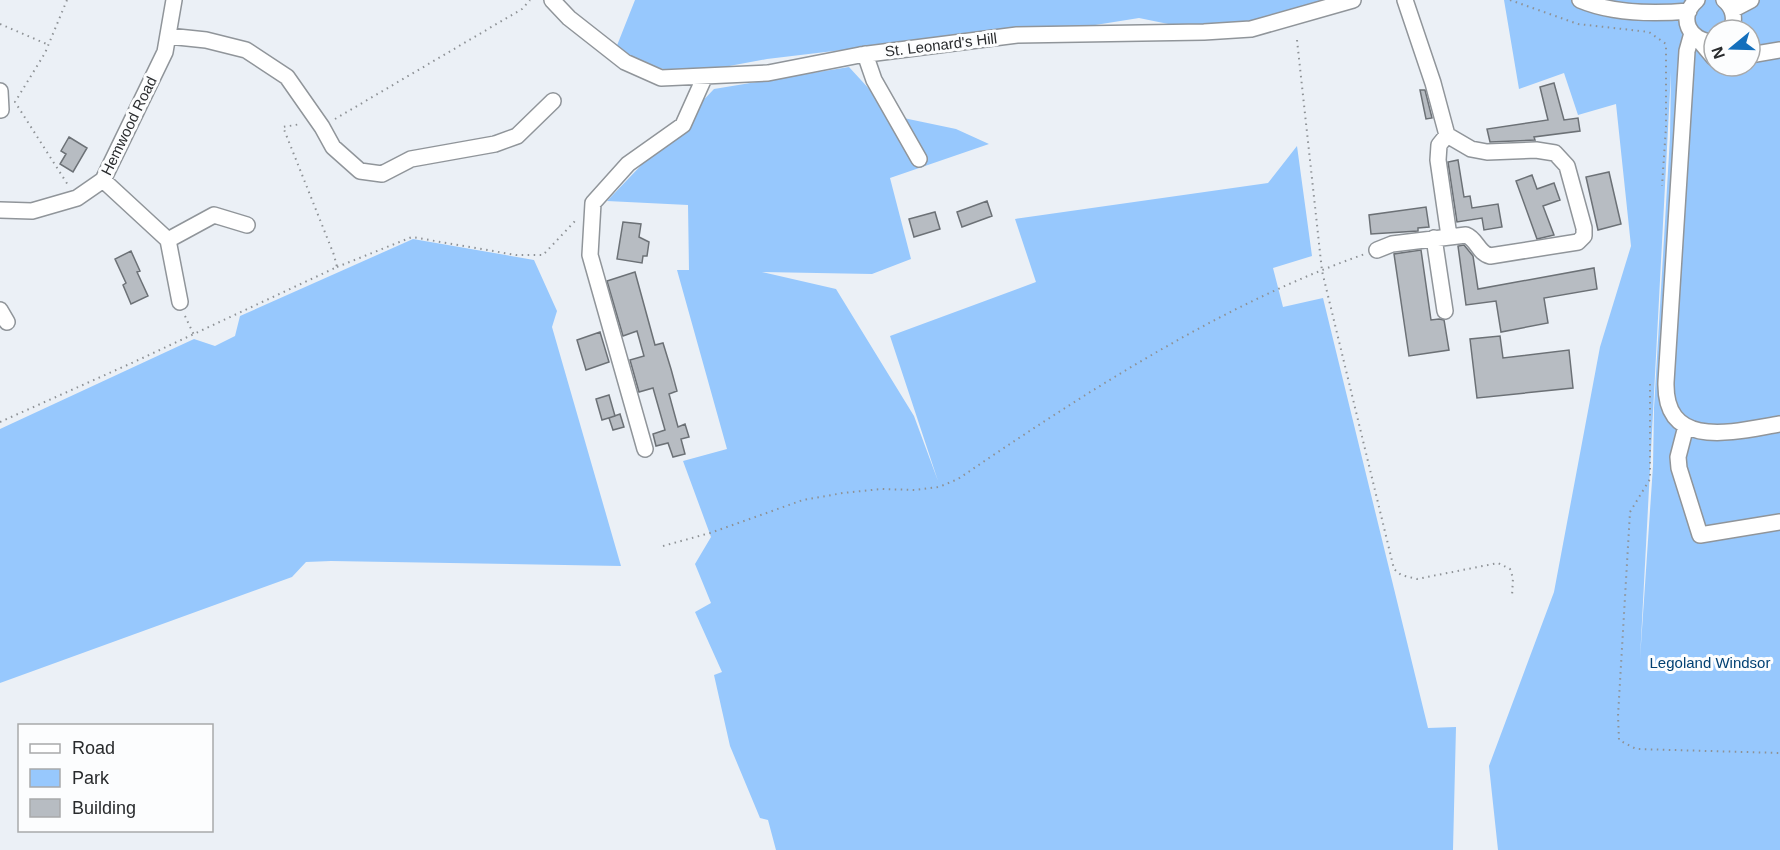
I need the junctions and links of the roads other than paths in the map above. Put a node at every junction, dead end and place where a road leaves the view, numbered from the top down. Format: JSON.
{"nodes":[{"id":1,"x":174,"y":0,"type":"edge"},
{"id":2,"x":552,"y":0,"type":"edge"},
{"id":3,"x":1353,"y":0,"type":"edge"},
{"id":4,"x":1405,"y":0,"type":"edge"},
{"id":5,"x":1580,"y":0,"type":"edge"},
{"id":6,"x":1751,"y":0,"type":"edge"},
{"id":7,"x":1693,"y":5,"type":"edge"},
{"id":8,"x":1728,"y":5,"type":"edge"},
{"id":9,"x":168,"y":36,"type":"junction"},
{"id":10,"x":1695,"y":36,"type":"junction"},
{"id":11,"x":1702,"y":40,"type":"edge"},
{"id":12,"x":1702,"y":44,"type":"edge"},
{"id":13,"x":1780,"y":50,"type":"edge"},
{"id":14,"x":865,"y":54,"type":"junction"},
{"id":15,"x":1762,"y":54,"type":"edge"},
{"id":16,"x":705,"y":76,"type":"junction"},
{"id":17,"x":0,"y":92,"type":"edge"},
{"id":18,"x":553,"y":101,"type":"dead end"},
{"id":19,"x":1,"y":111,"type":"edge"},
{"id":20,"x":1447,"y":135,"type":"junction"},
{"id":21,"x":919,"y":159,"type":"dead end"},
{"id":22,"x":103,"y":180,"type":"junction"},
{"id":23,"x":0,"y":210,"type":"edge"},
{"id":24,"x":247,"y":225,"type":"dead end"},
{"id":25,"x":1441,"y":237,"type":"junction"},
{"id":26,"x":168,"y":240,"type":"junction"},
{"id":27,"x":1377,"y":250,"type":"road end"},
{"id":28,"x":180,"y":302,"type":"road end"},
{"id":29,"x":1445,"y":311,"type":"dead end"},
{"id":30,"x":1780,"y":424,"type":"edge"},
{"id":31,"x":1686,"y":426,"type":"junction"},
{"id":32,"x":645,"y":449,"type":"dead end"},
{"id":33,"x":1780,"y":522,"type":"edge"}],
"edges":[{"from":1,"to":9,"type":"street","name":"Hemwood Road"},
{"from":2,"to":16,"type":"street","name":"St. Leonard's Hill"},
{"from":3,"to":14,"type":"street","name":"St. Leonard's Hill"},
{"from":4,"to":20,"type":"street"},
{"from":5,"to":7,"type":"street"},
{"from":6,"to":8,"type":"street"},
{"from":7,"to":10,"type":"street"},
{"from":9,"to":18,"type":"street"},
{"from":9,"to":22,"type":"street","name":"Hemwood Road"},
{"from":10,"to":11,"type":"street"},
{"from":10,"to":12,"type":"street"},
{"from":10,"to":31,"type":"street"},
{"from":13,"to":15,"type":"street"},
{"from":14,"to":16,"type":"street","name":"St. Leonard's Hill"},
{"from":14,"to":21,"type":"street"},
{"from":16,"to":32,"type":"street"},
{"from":17,"to":19,"type":"street"},
{"from":20,"to":25,"type":"street"},
{"from":20,"to":25,"type":"street"},
{"from":22,"to":23,"type":"street","name":"Hemwood Road"},
{"from":22,"to":26,"type":"street"},
{"from":24,"to":26,"type":"street"},
{"from":25,"to":27,"type":"street"},
{"from":25,"to":29,"type":"street"},
{"from":26,"to":28,"type":"street"},
{"from":30,"to":31,"type":"street"},
{"from":31,"to":33,"type":"street"}]}
